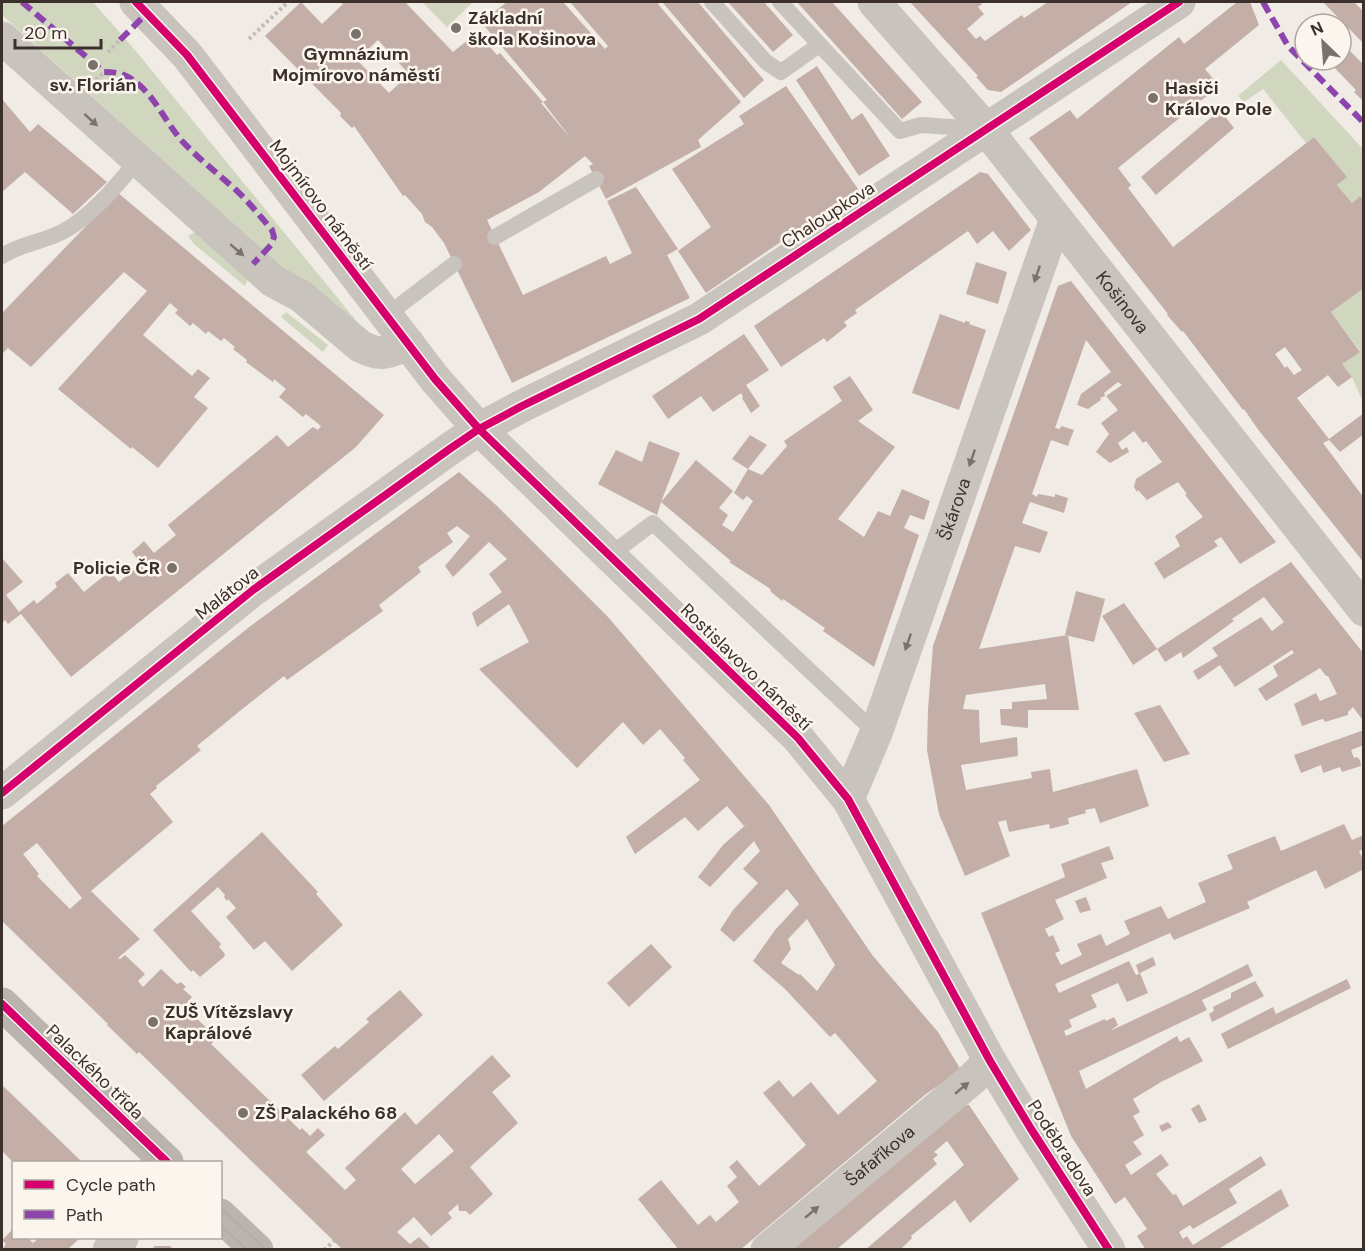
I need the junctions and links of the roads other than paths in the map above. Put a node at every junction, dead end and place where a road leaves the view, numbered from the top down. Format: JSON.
{"nodes":[{"id":1,"x":136,"y":2,"type":"edge"},
{"id":2,"x":712,"y":2,"type":"edge"},
{"id":3,"x":780,"y":2,"type":"edge"},
{"id":4,"x":874,"y":2,"type":"edge"},
{"id":5,"x":1179,"y":2,"type":"edge"},
{"id":6,"x":2,"y":38,"type":"edge"},
{"id":7,"x":819,"y":45,"type":"junction"},
{"id":8,"x":986,"y":129,"type":"junction"},
{"id":9,"x":137,"y":162,"type":"junction"},
{"id":10,"x":596,"y":179,"type":"dead end"},
{"id":11,"x":1056,"y":219,"type":"junction"},
{"id":12,"x":495,"y":237,"type":"dead end"},
{"id":13,"x":2,"y":256,"type":"edge"},
{"id":14,"x":454,"y":264,"type":"dead end"},
{"id":15,"x":387,"y":315,"type":"junction"},
{"id":16,"x":408,"y":343,"type":"junction"},
{"id":17,"x":479,"y":429,"type":"junction"},
{"id":18,"x":610,"y":555,"type":"junction"},
{"id":19,"x":1364,"y":610,"type":"edge"},
{"id":20,"x":876,"y":733,"type":"junction"},
{"id":21,"x":2,"y":793,"type":"edge"},
{"id":22,"x":848,"y":799,"type":"junction"},
{"id":23,"x":2,"y":1004,"type":"edge"},
{"id":24,"x":990,"y":1061,"type":"junction"},
{"id":25,"x":166,"y":1161,"type":"edge"},
{"id":26,"x":222,"y":1217,"type":"edge"},
{"id":27,"x":121,"y":1239,"type":"edge"},
{"id":28,"x":109,"y":1250,"type":"edge"},
{"id":29,"x":257,"y":1250,"type":"edge"},
{"id":30,"x":767,"y":1250,"type":"edge"},
{"id":31,"x":1109,"y":1250,"type":"edge"}],
"edges":[{"from":1,"to":15,"type":"street","name":"Mojmírovo náměstí"},
{"from":2,"to":7,"type":"lane"},
{"from":3,"to":7,"type":"lane"},
{"from":4,"to":8,"type":"street","name":"Košinova"},
{"from":5,"to":8,"type":"street","name":"Chaloupkova"},
{"from":6,"to":9,"type":"street","one_way":true},
{"from":7,"to":8,"type":"lane"},
{"from":8,"to":11,"type":"street","name":"Košinova"},
{"from":8,"to":17,"type":"street","name":"Chaloupkova"},
{"from":9,"to":13,"type":"lane"},
{"from":9,"to":16,"type":"street","one_way":true},
{"from":10,"to":12,"type":"lane"},
{"from":11,"to":19,"type":"street","name":"Košinova"},
{"from":11,"to":20,"type":"street","name":"Škárova","one_way":true},
{"from":14,"to":15,"type":"lane"},
{"from":15,"to":16,"type":"street","name":"Mojmírovo náměstí"},
{"from":16,"to":17,"type":"street","name":"Mojmírovo náměstí"},
{"from":17,"to":18,"type":"street","name":"Rostislavovo náměstí"},
{"from":17,"to":21,"type":"street","name":"Malátova"},
{"from":18,"to":20,"type":"lane"},
{"from":18,"to":22,"type":"street","name":"Rostislavovo náměstí"},
{"from":20,"to":22,"type":"street","name":"Škárova"},
{"from":22,"to":24,"type":"street","name":"Rostislavovo náměstí"},
{"from":23,"to":25,"type":"street","name":"Palackého třída"},
{"from":30,"to":24,"type":"street","name":"Šafaříkova","one_way":true},
{"from":24,"to":31,"type":"street","name":"Poděbradova"},
{"from":26,"to":29,"type":"street"},
{"from":27,"to":28,"type":"street"}]}
